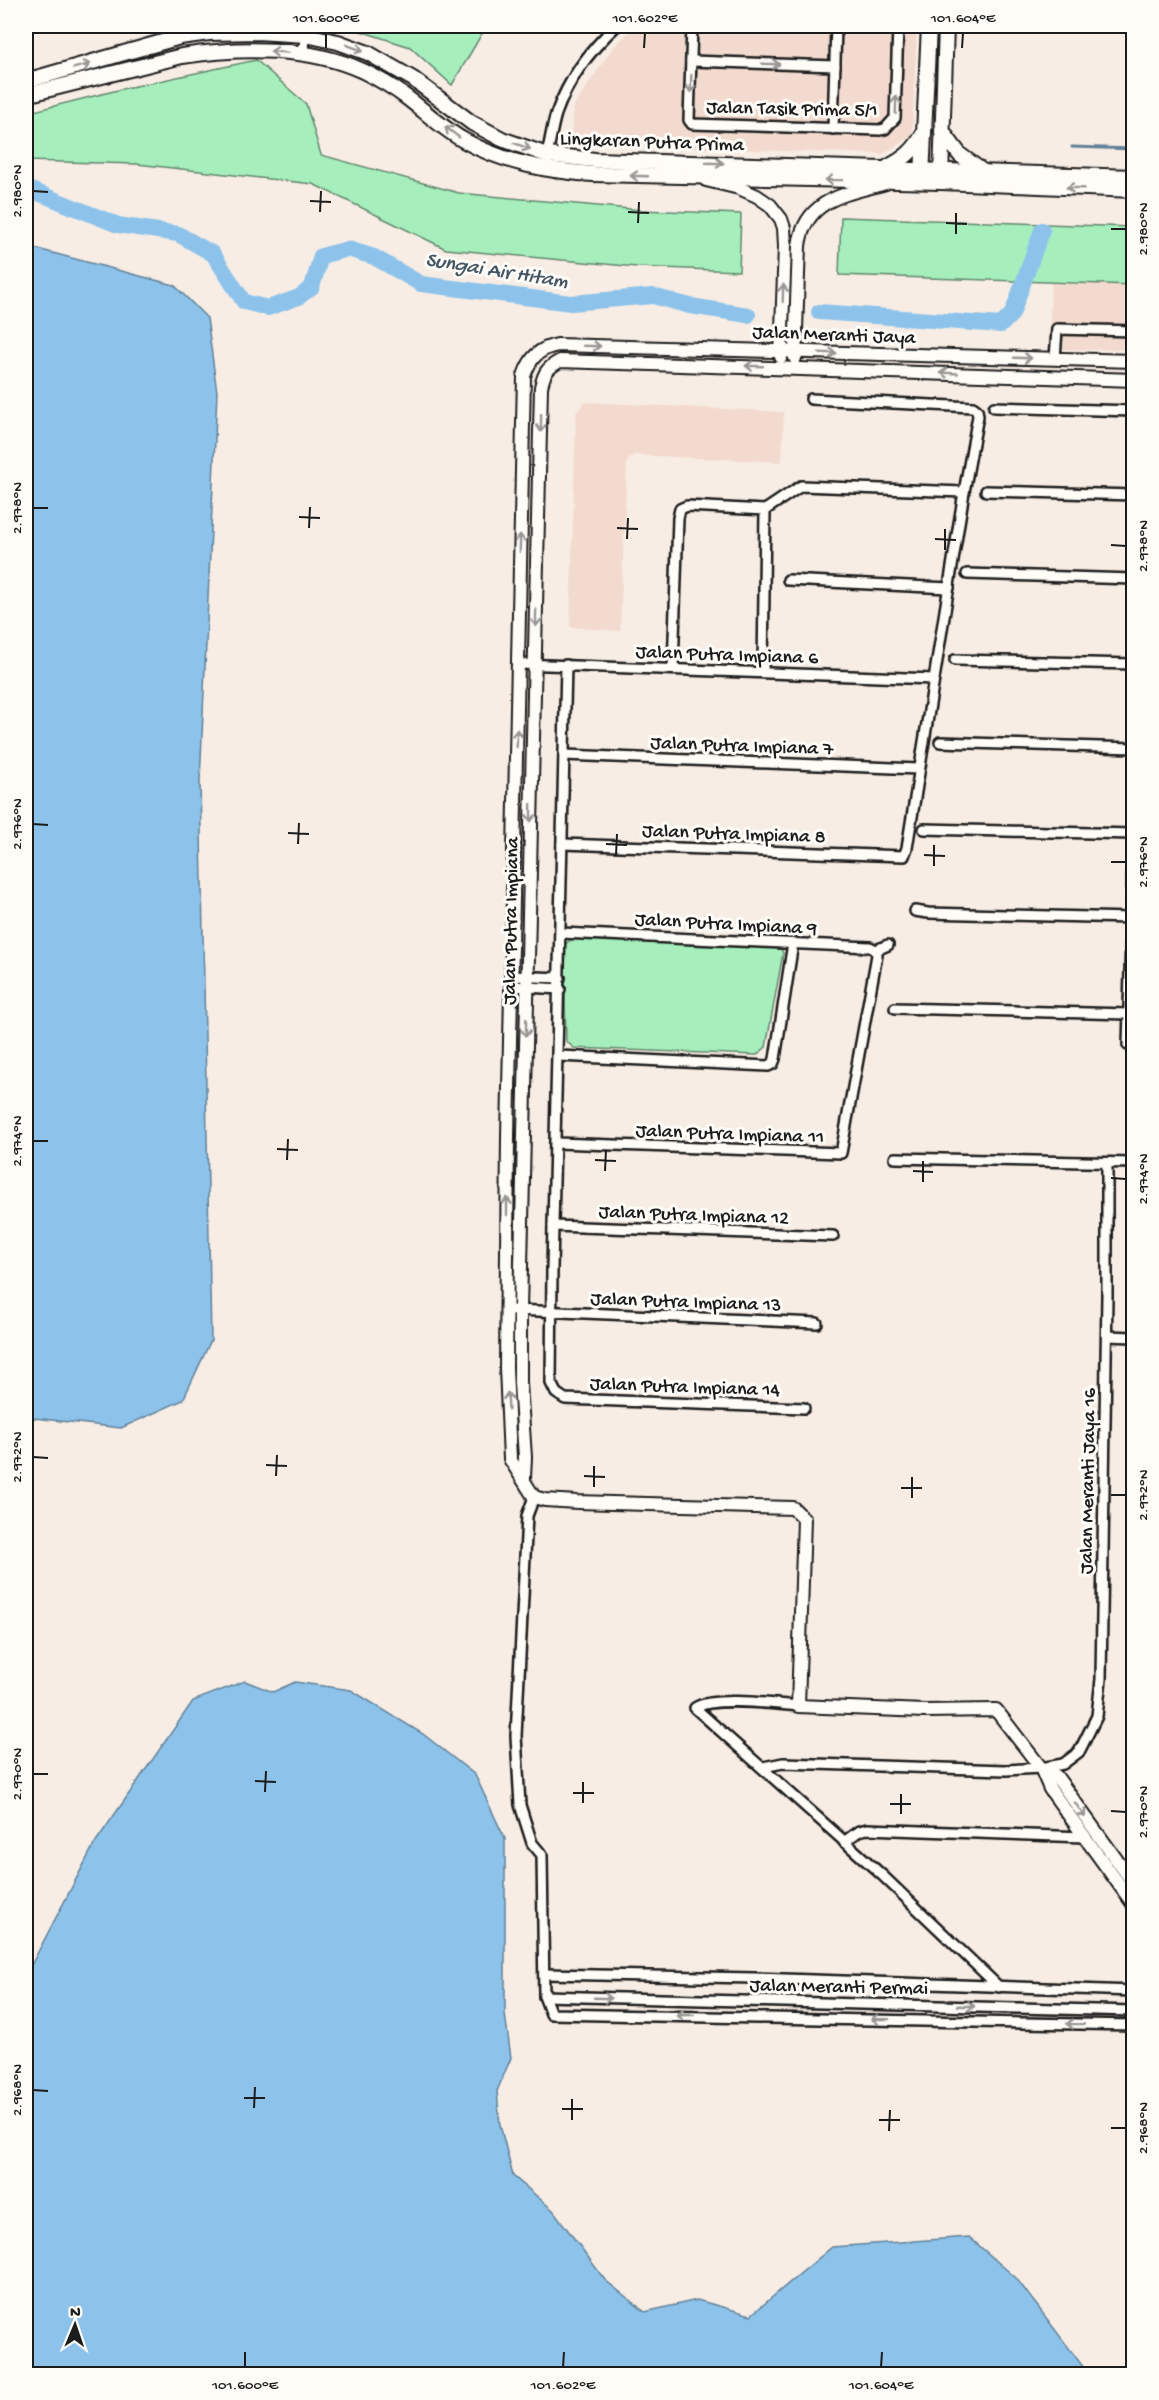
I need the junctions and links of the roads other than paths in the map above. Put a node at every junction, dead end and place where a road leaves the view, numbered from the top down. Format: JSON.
{"nodes":[{"id":1,"x":616,"y":26,"type":"edge"},
{"id":2,"x":692,"y":26,"type":"edge"},
{"id":3,"x":836,"y":26,"type":"edge"},
{"id":4,"x":898,"y":26,"type":"edge"},
{"id":5,"x":929,"y":26,"type":"edge"},
{"id":6,"x":946,"y":26,"type":"edge"},
{"id":7,"x":306,"y":31,"type":"edge"},
{"id":8,"x":303,"y":54,"type":"junction"},
{"id":9,"x":692,"y":61,"type":"junction"},
{"id":10,"x":835,"y":66,"type":"junction"},
{"id":11,"x":26,"y":81,"type":"edge"},
{"id":12,"x":26,"y":95,"type":"edge"},
{"id":13,"x":833,"y":129,"type":"junction"},
{"id":14,"x":924,"y":130,"type":"junction"},
{"id":15,"x":942,"y":131,"type":"junction"},
{"id":16,"x":547,"y":155,"type":"junction"},
{"id":17,"x":886,"y":168,"type":"junction"},
{"id":18,"x":982,"y":171,"type":"junction"},
{"id":19,"x":922,"y":176,"type":"junction"},
{"id":20,"x":941,"y":176,"type":"junction"},
{"id":21,"x":1134,"y":177,"type":"edge"},
{"id":22,"x":696,"y":178,"type":"junction"},
{"id":23,"x":892,"y":181,"type":"junction"},
{"id":24,"x":1134,"y":190,"type":"edge"},
{"id":25,"x":1134,"y":331,"type":"edge"},
{"id":26,"x":781,"y":351,"type":"junction"},
{"id":27,"x":795,"y":352,"type":"junction"},
{"id":28,"x":536,"y":354,"type":"joint"},
{"id":29,"x":1055,"y":359,"type":"junction"},
{"id":30,"x":1134,"y":361,"type":"edge"},
{"id":31,"x":550,"y":366,"type":"joint"},
{"id":32,"x":781,"y":367,"type":"junction"},
{"id":33,"x":794,"y":367,"type":"junction"},
{"id":34,"x":1134,"y":380,"type":"edge"},
{"id":35,"x":811,"y":399,"type":"dead end"},
{"id":36,"x":994,"y":406,"type":"dead end"},
{"id":37,"x":1134,"y":411,"type":"edge"},
{"id":38,"x":986,"y":491,"type":"dead end"},
{"id":39,"x":964,"y":492,"type":"junction"},
{"id":40,"x":1134,"y":495,"type":"edge"},
{"id":41,"x":765,"y":510,"type":"junction"},
{"id":42,"x":967,"y":574,"type":"dead end"},
{"id":43,"x":1134,"y":579,"type":"edge"},
{"id":44,"x":788,"y":580,"type":"dead end"},
{"id":45,"x":949,"y":588,"type":"junction"},
{"id":46,"x":955,"y":660,"type":"dead end"},
{"id":47,"x":519,"y":664,"type":"junction"},
{"id":48,"x":535,"y":664,"type":"junction"},
{"id":49,"x":1134,"y":664,"type":"edge"},
{"id":50,"x":566,"y":665,"type":"junction"},
{"id":51,"x":673,"y":669,"type":"junction"},
{"id":52,"x":763,"y":672,"type":"junction"},
{"id":53,"x":933,"y":679,"type":"junction"},
{"id":54,"x":940,"y":742,"type":"dead end"},
{"id":55,"x":1134,"y":748,"type":"edge"},
{"id":56,"x":564,"y":755,"type":"junction"},
{"id":57,"x":919,"y":769,"type":"junction"},
{"id":58,"x":1134,"y":823,"type":"edge"},
{"id":59,"x":924,"y":829,"type":"dead end"},
{"id":60,"x":1133,"y":834,"type":"edge"},
{"id":61,"x":562,"y":844,"type":"junction"},
{"id":62,"x":915,"y":911,"type":"dead end"},
{"id":63,"x":1132,"y":918,"type":"junction"},
{"id":64,"x":561,"y":933,"type":"junction"},
{"id":65,"x":793,"y":943,"type":"junction"},
{"id":66,"x":888,"y":945,"type":"dead end"},
{"id":67,"x":876,"y":950,"type":"junction"},
{"id":68,"x":560,"y":978,"type":"junction"},
{"id":69,"x":512,"y":981,"type":"junction"},
{"id":70,"x":527,"y":982,"type":"junction"},
{"id":71,"x":560,"y":989,"type":"junction"},
{"id":72,"x":895,"y":1008,"type":"dead end"},
{"id":73,"x":1129,"y":1014,"type":"junction"},
{"id":74,"x":1134,"y":1047,"type":"edge"},
{"id":75,"x":559,"y":1056,"type":"junction"},
{"id":76,"x":555,"y":1143,"type":"junction"},
{"id":77,"x":895,"y":1158,"type":"dead end"},
{"id":78,"x":1107,"y":1163,"type":"junction"},
{"id":79,"x":1134,"y":1164,"type":"edge"},
{"id":80,"x":553,"y":1226,"type":"junction"},
{"id":81,"x":833,"y":1236,"type":"dead end"},
{"id":82,"x":506,"y":1310,"type":"junction"},
{"id":83,"x":520,"y":1310,"type":"junction"},
{"id":84,"x":553,"y":1313,"type":"junction"},
{"id":85,"x":817,"y":1323,"type":"dead end"},
{"id":86,"x":1107,"y":1336,"type":"junction"},
{"id":87,"x":1134,"y":1337,"type":"edge"},
{"id":88,"x":804,"y":1408,"type":"dead end"},
{"id":89,"x":524,"y":1478,"type":"junction"},
{"id":90,"x":534,"y":1497,"type":"junction"},
{"id":91,"x":798,"y":1706,"type":"junction"},
{"id":92,"x":762,"y":1767,"type":"junction"},
{"id":93,"x":1041,"y":1768,"type":"junction"},
{"id":94,"x":1084,"y":1838,"type":"junction"},
{"id":95,"x":844,"y":1842,"type":"junction"},
{"id":96,"x":1134,"y":1884,"type":"edge"},
{"id":97,"x":1134,"y":1905,"type":"edge"},
{"id":98,"x":544,"y":1974,"type":"junction"},
{"id":99,"x":999,"y":1987,"type":"junction"},
{"id":100,"x":1134,"y":1991,"type":"edge"},
{"id":101,"x":544,"y":1996,"type":"junction"},
{"id":102,"x":1134,"y":2011,"type":"edge"},
{"id":103,"x":1134,"y":2025,"type":"edge"}],
"edges":[{"from":1,"to":16,"type":"street"},
{"from":2,"to":9,"type":"street","name":"Jalan Tasik Prima 5/1"},
{"from":3,"to":10,"type":"street"},
{"from":13,"to":4,"type":"street","name":"Jalan Tasik Prima 5/1","one_way":true},
{"from":5,"to":14,"type":"main road"},
{"from":6,"to":15,"type":"main road"},
{"from":7,"to":8,"type":"street"},
{"from":11,"to":7,"type":"main road","name":"Lingkaran Putra Prima","one_way":true},
{"from":7,"to":16,"type":"main road","name":"Lingkaran Putra Prima","one_way":true},
{"from":8,"to":12,"type":"main road","name":"Lingkaran Putra Prima","one_way":true},
{"from":22,"to":8,"type":"main road","name":"Lingkaran Putra Prima","one_way":true},
{"from":9,"to":10,"type":"street","one_way":true},
{"from":9,"to":13,"type":"street","name":"Jalan Tasik Prima 5/1","one_way":true},
{"from":10,"to":13,"type":"street"},
{"from":14,"to":17,"type":"main road"},
{"from":14,"to":19,"type":"main road"},
{"from":15,"to":18,"type":"main road"},
{"from":15,"to":20,"type":"main road"},
{"from":16,"to":17,"type":"main road","name":"Lingkaran Putra Prima","one_way":true},
{"from":17,"to":19,"type":"main road","name":"Lingkaran Putra Prima"},
{"from":18,"to":20,"type":"main road","name":"Lingkaran Putra Prima"},
{"from":18,"to":21,"type":"main road","name":"Lingkaran Putra Prima"},
{"from":19,"to":20,"type":"main road","name":"Lingkaran Putra Prima"},
{"from":19,"to":23,"type":"main road","name":"Lingkaran Putra Prima"},
{"from":24,"to":20,"type":"main road","name":"Lingkaran Putra Prima","one_way":true},
{"from":23,"to":22,"type":"main road","name":"Lingkaran Putra Prima","one_way":true},
{"from":26,"to":22,"type":"street","one_way":true},
{"from":23,"to":27,"type":"street"},
{"from":25,"to":29,"type":"street"},
{"from":26,"to":27,"type":"street","name":"Jalan Meranti Jaya"},
{"from":28,"to":26,"type":"street","name":"Jalan Meranti Jaya","one_way":true},
{"from":26,"to":32,"type":"street"},
{"from":27,"to":29,"type":"street","name":"Jalan Meranti Jaya","one_way":true},
{"from":27,"to":33,"type":"street"},
{"from":47,"to":28,"type":"street","name":"Jalan Putra Impiana","one_way":true},
{"from":29,"to":30,"type":"street","name":"Jalan Meranti Jaya"},
{"from":32,"to":31,"type":"street","name":"Jalan Meranti Jaya","one_way":true},
{"from":31,"to":48,"type":"street","name":"Jalan Putra Impiana","one_way":true},
{"from":32,"to":33,"type":"street","name":"Jalan Meranti Jaya"},
{"from":34,"to":33,"type":"street","name":"Jalan Meranti Jaya","one_way":true},
{"from":35,"to":39,"type":"street"},
{"from":36,"to":37,"type":"street"},
{"from":38,"to":40,"type":"street"},
{"from":39,"to":41,"type":"street"},
{"from":39,"to":45,"type":"street"},
{"from":41,"to":51,"type":"street"},
{"from":41,"to":52,"type":"street"},
{"from":42,"to":43,"type":"street"},
{"from":44,"to":45,"type":"street"},
{"from":45,"to":53,"type":"street"},
{"from":46,"to":49,"type":"street"},
{"from":47,"to":48,"type":"street","name":"Jalan Putra Impiana 6"},
{"from":69,"to":47,"type":"street","name":"Jalan Putra Impiana","one_way":true},
{"from":48,"to":50,"type":"street","name":"Jalan Putra Impiana 6"},
{"from":48,"to":70,"type":"street","name":"Jalan Putra Impiana","one_way":true},
{"from":50,"to":51,"type":"street","name":"Jalan Putra Impiana 6"},
{"from":50,"to":56,"type":"street"},
{"from":51,"to":52,"type":"street","name":"Jalan Putra Impiana 6"},
{"from":52,"to":53,"type":"street","name":"Jalan Putra Impiana 6"},
{"from":53,"to":57,"type":"street"},
{"from":54,"to":55,"type":"street"},
{"from":56,"to":57,"type":"street","name":"Jalan Putra Impiana 7"},
{"from":56,"to":61,"type":"street"},
{"from":57,"to":61,"type":"street","name":"Jalan Putra Impiana 8"},
{"from":58,"to":60,"type":"street"},
{"from":59,"to":60,"type":"street"},
{"from":60,"to":63,"type":"street"},
{"from":61,"to":64,"type":"street"},
{"from":62,"to":63,"type":"street"},
{"from":63,"to":73,"type":"street"},
{"from":64,"to":65,"type":"street","name":"Jalan Putra Impiana 9"},
{"from":64,"to":68,"type":"street"},
{"from":65,"to":67,"type":"street","name":"Jalan Putra Impiana 9"},
{"from":65,"to":75,"type":"street"},
{"from":66,"to":67,"type":"street"},
{"from":67,"to":76,"type":"street","name":"Jalan Putra Impiana 11"},
{"from":68,"to":70,"type":"street"},
{"from":68,"to":71,"type":"street"},
{"from":69,"to":70,"type":"street"},
{"from":82,"to":69,"type":"street","name":"Jalan Putra Impiana","one_way":true},
{"from":70,"to":71,"type":"street"},
{"from":70,"to":83,"type":"street","name":"Jalan Putra Impiana","one_way":true},
{"from":71,"to":75,"type":"street"},
{"from":72,"to":73,"type":"street"},
{"from":73,"to":74,"type":"street"},
{"from":75,"to":76,"type":"street"},
{"from":76,"to":80,"type":"street"},
{"from":77,"to":78,"type":"street"},
{"from":78,"to":79,"type":"street"},
{"from":78,"to":86,"type":"street","name":"Jalan Meranti Jaya 16"},
{"from":80,"to":81,"type":"street","name":"Jalan Putra Impiana 12"},
{"from":80,"to":84,"type":"street"},
{"from":82,"to":83,"type":"street","name":"Jalan Putra Impiana 13"},
{"from":89,"to":82,"type":"street","name":"Jalan Putra Impiana","one_way":true},
{"from":83,"to":84,"type":"street","name":"Jalan Putra Impiana 13"},
{"from":83,"to":89,"type":"street","name":"Jalan Putra Impiana"},
{"from":84,"to":85,"type":"street","name":"Jalan Putra Impiana 13"},
{"from":84,"to":88,"type":"street","name":"Jalan Putra Impiana 14"},
{"from":86,"to":87,"type":"street"},
{"from":86,"to":93,"type":"street","name":"Jalan Meranti Jaya 16"},
{"from":89,"to":90,"type":"street"},
{"from":90,"to":91,"type":"street"},
{"from":90,"to":98,"type":"street"},
{"from":91,"to":92,"type":"street"},
{"from":91,"to":93,"type":"street"},
{"from":92,"to":93,"type":"street","name":"Jalan Meranti Jaya 16"},
{"from":92,"to":95,"type":"street"},
{"from":93,"to":94,"type":"street"},
{"from":93,"to":96,"type":"street","one_way":true},
{"from":94,"to":95,"type":"street"},
{"from":94,"to":97,"type":"street"},
{"from":95,"to":99,"type":"street"},
{"from":98,"to":99,"type":"street"},
{"from":98,"to":101,"type":"street"},
{"from":99,"to":100,"type":"street"},
{"from":101,"to":102,"type":"street","name":"Jalan Meranti Permai","one_way":true},
{"from":103,"to":101,"type":"street","name":"Jalan Meranti Permai","one_way":true}]}
